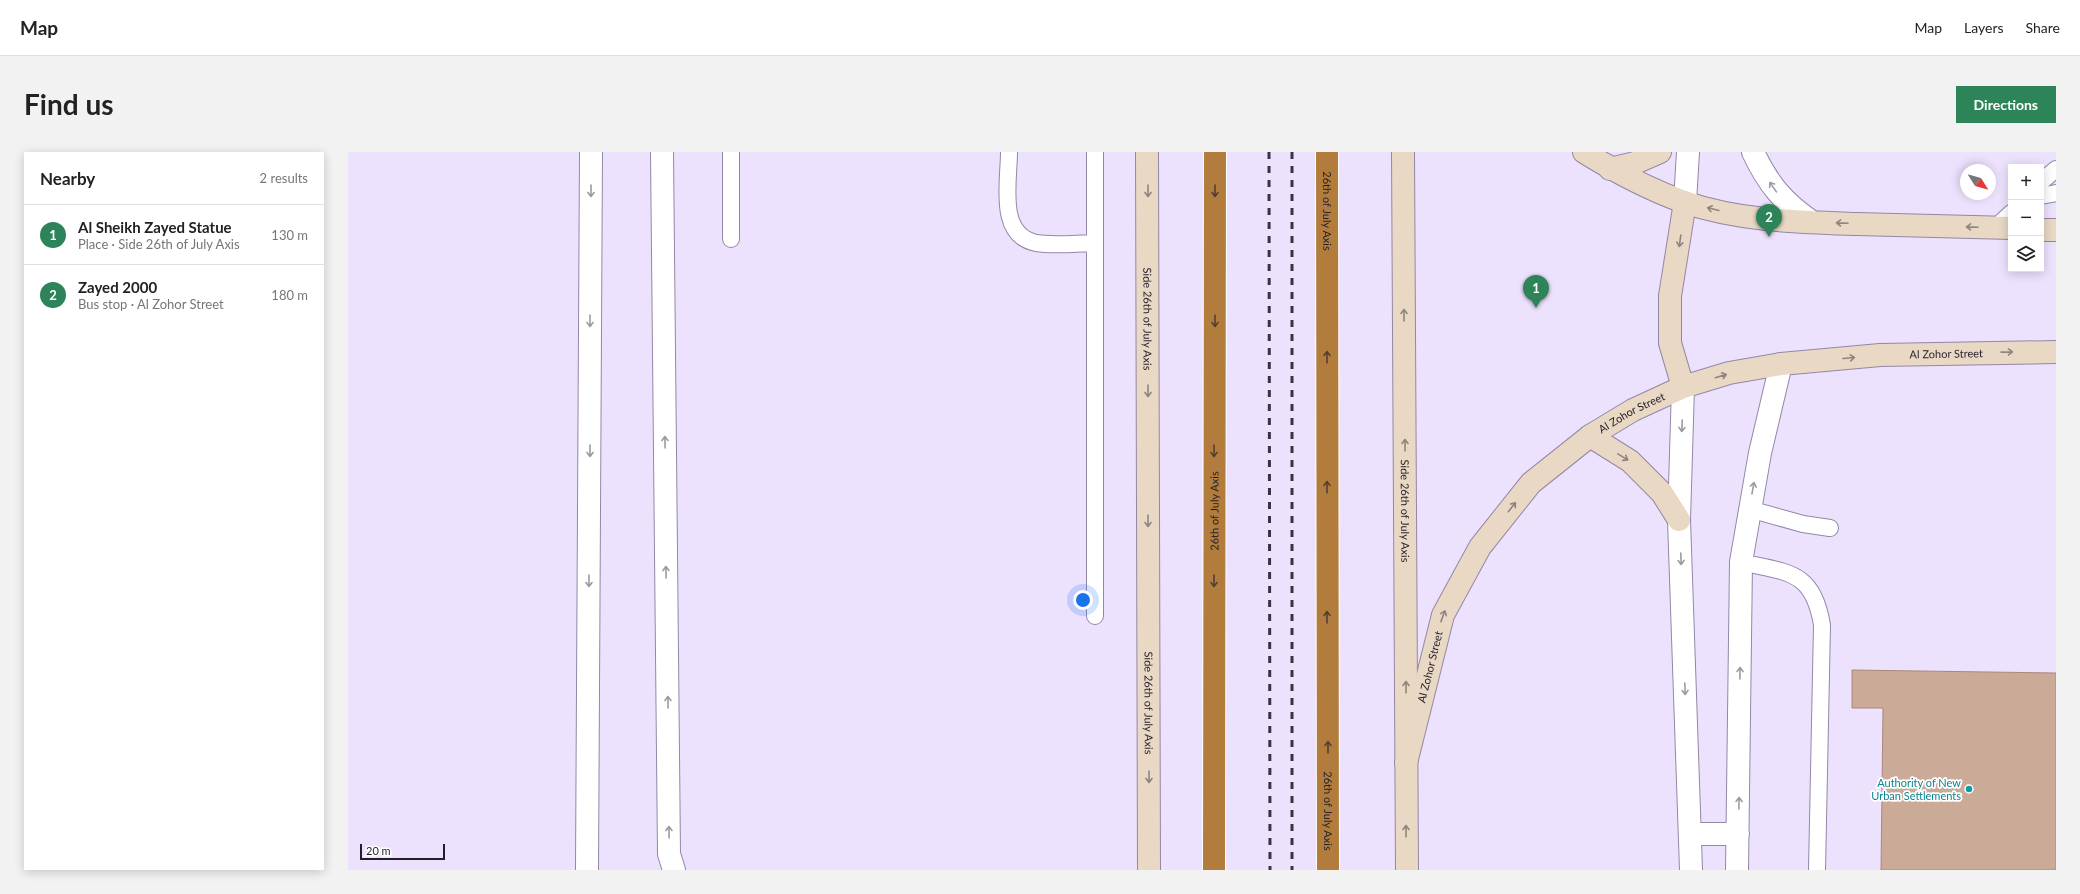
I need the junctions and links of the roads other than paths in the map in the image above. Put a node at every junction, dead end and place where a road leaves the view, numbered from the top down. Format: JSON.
{"nodes":[{"id":1,"x":591,"y":152,"type":"edge"},
{"id":2,"x":662,"y":152,"type":"edge"},
{"id":3,"x":731,"y":152,"type":"edge"},
{"id":4,"x":1009,"y":152,"type":"edge"},
{"id":5,"x":1095,"y":152,"type":"edge"},
{"id":6,"x":1148,"y":152,"type":"edge"},
{"id":7,"x":1215,"y":152,"type":"edge"},
{"id":8,"x":1327,"y":152,"type":"edge"},
{"id":9,"x":1403,"y":152,"type":"edge"},
{"id":10,"x":1584,"y":152,"type":"edge"},
{"id":11,"x":1660,"y":152,"type":"edge"},
{"id":12,"x":1688,"y":152,"type":"edge"},
{"id":13,"x":1753,"y":152,"type":"edge"},
{"id":14,"x":1610,"y":169,"type":"junction"},
{"id":15,"x":2056,"y":169,"type":"edge"},
{"id":16,"x":2044,"y":179,"type":"edge"},
{"id":17,"x":2056,"y":193,"type":"edge"},
{"id":18,"x":2044,"y":195,"type":"edge"},
{"id":19,"x":1685,"y":202,"type":"junction"},
{"id":20,"x":2008,"y":218,"type":"edge"},
{"id":21,"x":1812,"y":222,"type":"junction"},
{"id":22,"x":2003,"y":228,"type":"edge"},
{"id":23,"x":2044,"y":230,"type":"edge"},
{"id":24,"x":2056,"y":230,"type":"edge"},
{"id":25,"x":731,"y":239,"type":"dead end"},
{"id":26,"x":1095,"y":243,"type":"junction"},
{"id":27,"x":2056,"y":352,"type":"edge"},
{"id":28,"x":1781,"y":364,"type":"junction"},
{"id":29,"x":1683,"y":387,"type":"junction"},
{"id":30,"x":1590,"y":436,"type":"junction"},
{"id":31,"x":1749,"y":509,"type":"junction"},
{"id":32,"x":1680,"y":520,"type":"junction"},
{"id":33,"x":1830,"y":528,"type":"dead end"},
{"id":34,"x":1741,"y":562,"type":"junction"},
{"id":35,"x":1095,"y":616,"type":"dead end"},
{"id":36,"x":1406,"y":763,"type":"junction"},
{"id":37,"x":1690,"y":834,"type":"junction"},
{"id":38,"x":1738,"y":834,"type":"junction"},
{"id":39,"x":587,"y":870,"type":"edge"},
{"id":40,"x":674,"y":870,"type":"edge"},
{"id":41,"x":1149,"y":870,"type":"edge"},
{"id":42,"x":1214,"y":870,"type":"edge"},
{"id":43,"x":1328,"y":870,"type":"edge"},
{"id":44,"x":1407,"y":870,"type":"edge"},
{"id":45,"x":1691,"y":870,"type":"edge"},
{"id":46,"x":1737,"y":870,"type":"edge"},
{"id":47,"x":1817,"y":870,"type":"edge"}],
"edges":[{"from":1,"to":39,"type":"street","one_way":true},
{"from":40,"to":2,"type":"street","one_way":true},
{"from":3,"to":25,"type":"lane"},
{"from":4,"to":26,"type":"lane"},
{"from":5,"to":26,"type":"lane"},
{"from":6,"to":41,"type":"main road","name":"Side 26th of July Axis","one_way":true},
{"from":7,"to":42,"type":"highway","name":"26th of July Axis","one_way":true},
{"from":43,"to":8,"type":"highway","name":"26th of July Axis","one_way":true},
{"from":36,"to":9,"type":"main road","name":"Side 26th of July Axis","one_way":true},
{"from":10,"to":14,"type":"main road"},
{"from":11,"to":14,"type":"main road"},
{"from":12,"to":19,"type":"street"},
{"from":21,"to":13,"type":"street","one_way":true},
{"from":14,"to":19,"type":"main road"},
{"from":15,"to":16,"type":"lane"},
{"from":17,"to":18,"type":"lane"},
{"from":21,"to":19,"type":"main road","one_way":true},
{"from":19,"to":29,"type":"main road","one_way":true},
{"from":20,"to":22,"type":"lane"},
{"from":22,"to":21,"type":"main road","one_way":true},
{"from":23,"to":24,"type":"main road"},
{"from":26,"to":35,"type":"lane"},
{"from":28,"to":27,"type":"main road","name":"Al Zohor Street","one_way":true},
{"from":29,"to":28,"type":"main road","name":"Al Zohor Street","one_way":true},
{"from":31,"to":28,"type":"street","one_way":true},
{"from":29,"to":30,"type":"main road","name":"Al Zohor Street"},
{"from":29,"to":32,"type":"street","one_way":true},
{"from":30,"to":32,"type":"main road","one_way":true},
{"from":36,"to":30,"type":"main road","name":"Al Zohor Street","one_way":true},
{"from":31,"to":33,"type":"lane"},
{"from":31,"to":34,"type":"street"},
{"from":32,"to":37,"type":"street","one_way":true},
{"from":38,"to":34,"type":"street","one_way":true},
{"from":34,"to":47,"type":"lane"},
{"from":44,"to":36,"type":"main road","name":"Side 26th of July Axis","one_way":true},
{"from":37,"to":38,"type":"street"},
{"from":37,"to":45,"type":"street"},
{"from":38,"to":46,"type":"street"}]}
